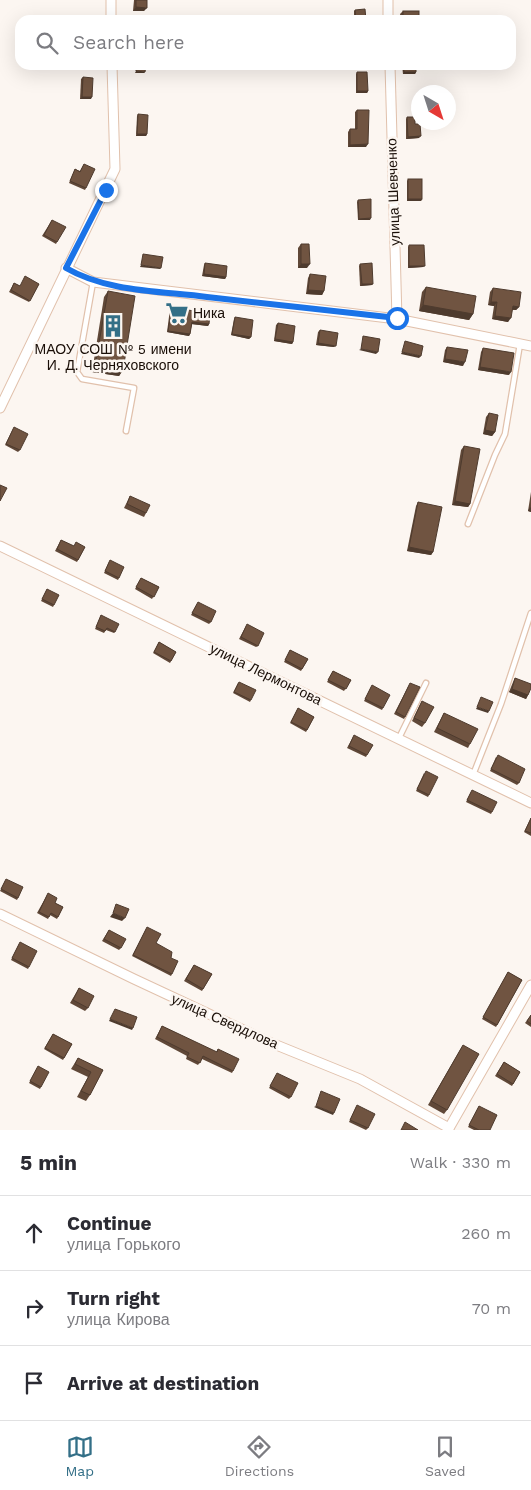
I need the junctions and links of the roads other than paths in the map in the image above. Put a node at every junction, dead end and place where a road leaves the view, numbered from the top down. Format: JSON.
{"nodes":[{"id":1,"x":111,"y":0,"type":"edge"},
{"id":2,"x":388,"y":0,"type":"edge"},
{"id":3,"x":111,"y":15,"type":"edge"},
{"id":4,"x":388,"y":15,"type":"edge"},
{"id":5,"x":112,"y":70,"type":"edge"},
{"id":6,"x":390,"y":70,"type":"edge"},
{"id":7,"x":66,"y":268,"type":"junction"},
{"id":8,"x":93,"y":282,"type":"junction"},
{"id":9,"x":397,"y":318,"type":"junction"},
{"id":10,"x":520,"y":344,"type":"junction"},
{"id":11,"x":531,"y":346,"type":"edge"},
{"id":12,"x":0,"y":408,"type":"edge"},
{"id":13,"x":126,"y":431,"type":"dead end"},
{"id":14,"x":468,"y":524,"type":"dead end"},
{"id":15,"x":0,"y":546,"type":"edge"},
{"id":16,"x":531,"y":613,"type":"edge"},
{"id":17,"x":426,"y":683,"type":"dead end"},
{"id":18,"x":399,"y":738,"type":"junction"},
{"id":19,"x":473,"y":774,"type":"junction"},
{"id":20,"x":531,"y":803,"type":"edge"},
{"id":21,"x":0,"y":914,"type":"edge"},
{"id":22,"x":531,"y":985,"type":"edge"},
{"id":23,"x":448,"y":1129,"type":"edge"}],
"edges":[{"from":1,"to":3,"type":"street"},
{"from":2,"to":4,"type":"street"},
{"from":5,"to":7,"type":"street"},
{"from":6,"to":9,"type":"street","name":"улица Шевченко"},
{"from":7,"to":8,"type":"street"},
{"from":7,"to":12,"type":"street"},
{"from":8,"to":9,"type":"street"},
{"from":8,"to":13,"type":"lane"},
{"from":9,"to":10,"type":"street"},
{"from":10,"to":11,"type":"street"},
{"from":10,"to":14,"type":"lane"},
{"from":15,"to":18,"type":"street","name":"улица Лермонтова"},
{"from":16,"to":19,"type":"lane"},
{"from":17,"to":18,"type":"lane"},
{"from":18,"to":19,"type":"street","name":"улица Лермонтова"},
{"from":19,"to":20,"type":"street","name":"улица Лермонтова"},
{"from":21,"to":23,"type":"street","name":"улица Свердлова"},
{"from":22,"to":23,"type":"street"}]}
